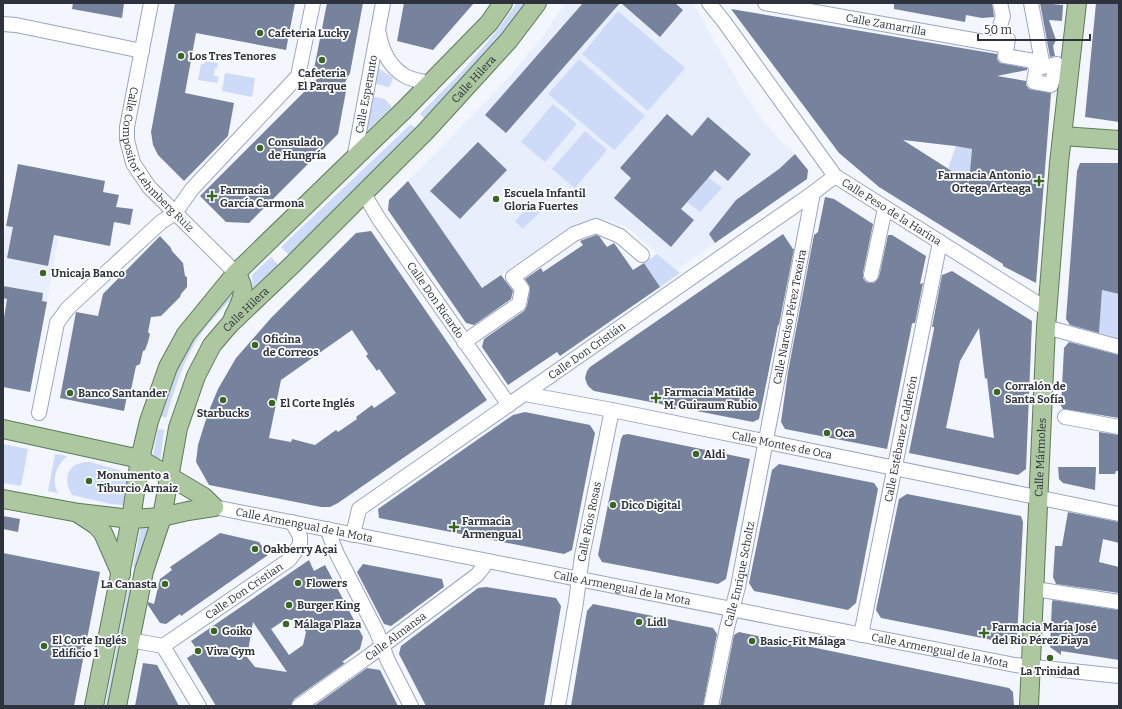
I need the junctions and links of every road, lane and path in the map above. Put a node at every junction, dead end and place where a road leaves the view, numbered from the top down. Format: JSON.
{"nodes":[{"id":1,"x":151,"y":3,"type":"edge"},
{"id":2,"x":313,"y":3,"type":"edge"},
{"id":3,"x":383,"y":3,"type":"edge"},
{"id":4,"x":503,"y":3,"type":"edge"},
{"id":5,"x":537,"y":3,"type":"edge"},
{"id":6,"x":709,"y":3,"type":"edge"},
{"id":7,"x":765,"y":3,"type":"edge"},
{"id":8,"x":1000,"y":3,"type":"edge"},
{"id":9,"x":1031,"y":3,"type":"edge"},
{"id":10,"x":1078,"y":3,"type":"edge"},
{"id":11,"x":3,"y":24,"type":"edge"},
{"id":12,"x":378,"y":30,"type":"junction"},
{"id":13,"x":1007,"y":46,"type":"junction"},
{"id":14,"x":142,"y":51,"type":"junction"},
{"id":15,"x":429,"y":83,"type":"junction"},
{"id":16,"x":1062,"y":136,"type":"junction"},
{"id":17,"x":1119,"y":140,"type":"edge"},
{"id":18,"x":354,"y":159,"type":"junction"},
{"id":19,"x":835,"y":176,"type":"junction"},
{"id":20,"x":813,"y":193,"type":"junction"},
{"id":21,"x":364,"y":194,"type":"junction"},
{"id":22,"x":885,"y":208,"type":"junction"},
{"id":23,"x":175,"y":213,"type":"junction"},
{"id":24,"x":940,"y":242,"type":"junction"},
{"id":25,"x":642,"y":255,"type":"dead end"},
{"id":26,"x":236,"y":273,"type":"junction"},
{"id":27,"x":871,"y":275,"type":"dead end"},
{"id":28,"x":1047,"y":318,"type":"junction"},
{"id":29,"x":230,"y":324,"type":"junction"},
{"id":30,"x":464,"y":342,"type":"junction"},
{"id":31,"x":1119,"y":347,"type":"edge"},
{"id":32,"x":525,"y":394,"type":"junction"},
{"id":33,"x":509,"y":405,"type":"junction"},
{"id":34,"x":612,"y":410,"type":"junction"},
{"id":35,"x":39,"y":413,"type":"dead end"},
{"id":36,"x":1065,"y":417,"type":"dead end"},
{"id":37,"x":1119,"y":427,"type":"edge"},
{"id":38,"x":3,"y":429,"type":"edge"},
{"id":39,"x":767,"y":442,"type":"junction"},
{"id":40,"x":140,"y":458,"type":"junction"},
{"id":41,"x":895,"y":469,"type":"junction"},
{"id":42,"x":169,"y":476,"type":"junction"},
{"id":43,"x":1038,"y":498,"type":"junction"},
{"id":44,"x":3,"y":500,"type":"edge"},
{"id":45,"x":214,"y":507,"type":"junction"},
{"id":46,"x":78,"y":514,"type":"junction"},
{"id":47,"x":1119,"y":514,"type":"edge"},
{"id":48,"x":162,"y":517,"type":"junction"},
{"id":49,"x":131,"y":519,"type":"junction"},
{"id":50,"x":292,"y":522,"type":"junction"},
{"id":51,"x":327,"y":529,"type":"junction"},
{"id":52,"x":353,"y":535,"type":"junction"},
{"id":53,"x":488,"y":561,"type":"junction"},
{"id":54,"x":121,"y":574,"type":"junction"},
{"id":55,"x":579,"y":579,"type":"junction"},
{"id":56,"x":1035,"y":589,"type":"junction"},
{"id":57,"x":1119,"y":602,"type":"edge"},
{"id":58,"x":732,"y":609,"type":"junction"},
{"id":59,"x":861,"y":635,"type":"junction"},
{"id":60,"x":130,"y":640,"type":"junction"},
{"id":61,"x":163,"y":646,"type":"junction"},
{"id":62,"x":382,"y":646,"type":"junction"},
{"id":63,"x":1030,"y":666,"type":"junction"},
{"id":64,"x":1119,"y":676,"type":"edge"},
{"id":65,"x":94,"y":706,"type":"edge"},
{"id":66,"x":117,"y":706,"type":"edge"},
{"id":67,"x":198,"y":706,"type":"edge"},
{"id":68,"x":299,"y":706,"type":"edge"},
{"id":69,"x":411,"y":706,"type":"edge"},
{"id":70,"x":558,"y":706,"type":"edge"},
{"id":71,"x":711,"y":706,"type":"edge"},
{"id":72,"x":1029,"y":706,"type":"edge"}],
"edges":[{"from":1,"to":14,"type":"street","name":"Calle Compositor Lehmberg Ruiz"},
{"from":2,"to":23,"type":"street"},
{"from":3,"to":12,"type":"street","name":"Calle Esperanto"},
{"from":4,"to":15,"type":"main road"},
{"from":5,"to":21,"type":"main road","name":"Calle Hilera"},
{"from":6,"to":19,"type":"street","name":"Calle Peso de la Harina"},
{"from":7,"to":13,"type":"street","name":"Calle Zamarrilla"},
{"from":8,"to":13,"type":"street"},
{"from":9,"to":13,"type":"street"},
{"from":10,"to":16,"type":"main road","name":"Calle Mármoles"},
{"from":11,"to":14,"type":"street"},
{"from":12,"to":15,"type":"street","name":"Calle Esperanto"},
{"from":12,"to":18,"type":"street","name":"Calle Esperanto"},
{"from":14,"to":23,"type":"street","name":"Calle Compositor Lehmberg Ruiz"},
{"from":15,"to":18,"type":"main road"},
{"from":16,"to":17,"type":"main road"},
{"from":16,"to":28,"type":"main road","name":"Calle Mármoles"},
{"from":18,"to":26,"type":"main road"},
{"from":19,"to":20,"type":"street","name":"Calle Don Cristián"},
{"from":19,"to":22,"type":"street","name":"Calle Peso de la Harina"},
{"from":20,"to":32,"type":"street","name":"Calle Don Cristián"},
{"from":20,"to":39,"type":"street","name":"Calle Narciso Pérez Texeira"},
{"from":21,"to":29,"type":"main road","name":"Calle Hilera"},
{"from":21,"to":30,"type":"street","name":"Calle Don Ricardo"},
{"from":22,"to":24,"type":"street","name":"Calle Peso de la Harina"},
{"from":22,"to":27,"type":"street"},
{"from":23,"to":26,"type":"street","name":"Calle Compositor Lehmberg Ruiz"},
{"from":23,"to":35,"type":"street"},
{"from":24,"to":28,"type":"street","name":"Calle Peso de la Harina"},
{"from":24,"to":41,"type":"street","name":"Calle Estébanez Calderón"},
{"from":25,"to":30,"type":"street"},
{"from":26,"to":29,"type":"main road"},
{"from":26,"to":40,"type":"main road"},
{"from":28,"to":31,"type":"street","name":"Calle Peso de la Harina"},
{"from":28,"to":43,"type":"main road","name":"Calle Mármoles"},
{"from":29,"to":42,"type":"main road","name":"Calle Hilera"},
{"from":30,"to":33,"type":"street","name":"Calle Don Ricardo"},
{"from":32,"to":33,"type":"street","name":"Calle Don Cristián"},
{"from":32,"to":34,"type":"street","name":"Calle Montes de Oca"},
{"from":33,"to":52,"type":"street","name":"Calle Don Cristián"},
{"from":34,"to":39,"type":"street","name":"Calle Montes de Oca"},
{"from":34,"to":55,"type":"street","name":"Calle Ríos Rosas"},
{"from":36,"to":37,"type":"street"},
{"from":38,"to":40,"type":"main road"},
{"from":39,"to":41,"type":"street","name":"Calle Montes de Oca"},
{"from":39,"to":58,"type":"street","name":"Calle Enrique Scholtz"},
{"from":40,"to":42,"type":"main road"},
{"from":40,"to":49,"type":"main road"},
{"from":41,"to":43,"type":"street","name":"Calle Montes de Oca"},
{"from":41,"to":59,"type":"street","name":"Calle Estébanez Calderón"},
{"from":42,"to":45,"type":"main road"},
{"from":42,"to":48,"type":"main road","name":"Calle Hilera"},
{"from":43,"to":47,"type":"street","name":"Calle Montes de Oca"},
{"from":43,"to":56,"type":"main road","name":"Calle Mármoles"},
{"from":44,"to":46,"type":"main road","name":"Calle Armengual de la Mota"},
{"from":45,"to":48,"type":"main road","name":"Calle Armengual de la Mota"},
{"from":45,"to":50,"type":"street","name":"Calle Armengual de la Mota"},
{"from":46,"to":49,"type":"main road","name":"Calle Armengual de la Mota"},
{"from":46,"to":54,"type":"main road","name":"Calle Armengual de la Mota"},
{"from":48,"to":49,"type":"main road","name":"Calle Armengual de la Mota"},
{"from":48,"to":60,"type":"main road","name":"Calle Hilera"},
{"from":49,"to":54,"type":"main road"},
{"from":50,"to":51,"type":"street","name":"Calle Armengual de la Mota"},
{"from":50,"to":61,"type":"street","name":"Calle Don Cristian"},
{"from":51,"to":52,"type":"street","name":"Calle Armengual de la Mota"},
{"from":51,"to":62,"type":"street"},
{"from":52,"to":53,"type":"street","name":"Calle Armengual de la Mota"},
{"from":53,"to":55,"type":"street","name":"Calle Armengual de la Mota"},
{"from":53,"to":62,"type":"street","name":"Calle Almansa"},
{"from":54,"to":65,"type":"main road"},
{"from":55,"to":58,"type":"street","name":"Calle Armengual de la Mota"},
{"from":55,"to":70,"type":"street","name":"Calle Ríos Rosas"},
{"from":56,"to":57,"type":"street"},
{"from":56,"to":63,"type":"main road","name":"Calle Mármoles"},
{"from":58,"to":59,"type":"street","name":"Calle Armengual de la Mota"},
{"from":58,"to":71,"type":"street","name":"Calle Enrique Scholtz"},
{"from":59,"to":63,"type":"street","name":"Calle Armengual de la Mota"},
{"from":60,"to":61,"type":"street"},
{"from":60,"to":66,"type":"main road","name":"Calle Hilera"},
{"from":61,"to":67,"type":"street"},
{"from":62,"to":68,"type":"street","name":"Calle Almansa"},
{"from":62,"to":69,"type":"street"},
{"from":63,"to":64,"type":"street","name":"Calle Armengual de la Mota"},
{"from":63,"to":72,"type":"main road","name":"Calle Mármoles"}]}
